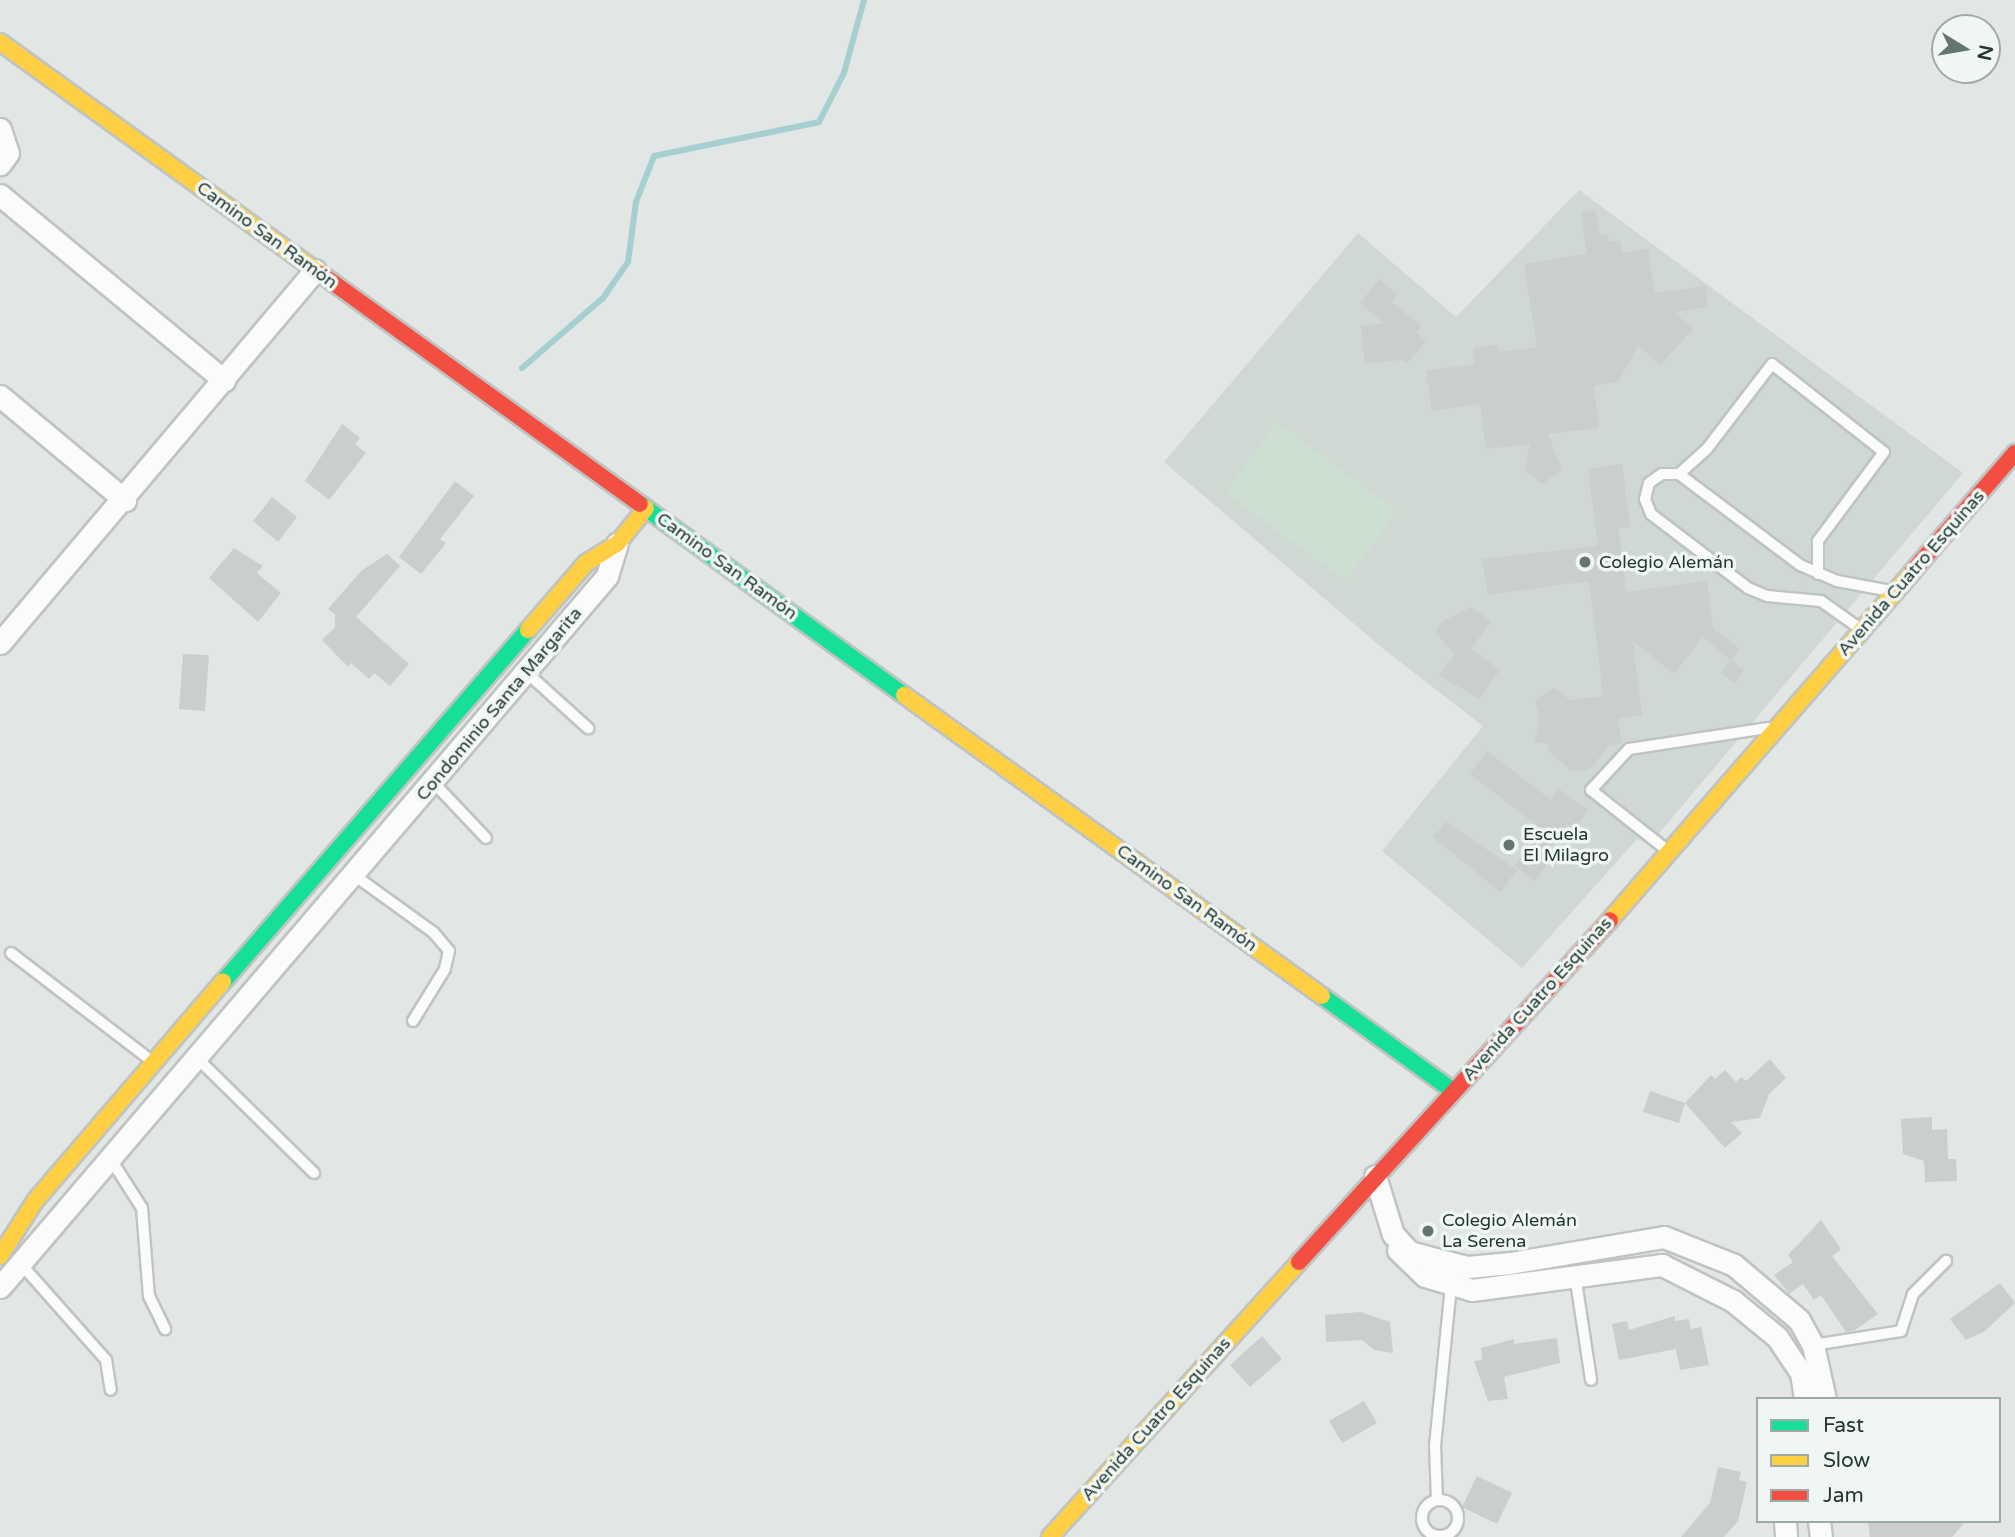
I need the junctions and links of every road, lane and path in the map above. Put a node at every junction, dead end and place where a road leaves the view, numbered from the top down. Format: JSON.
{"nodes":[{"id":1,"x":0,"y":42,"type":"edge"},
{"id":2,"x":0,"y":129,"type":"edge"},
{"id":3,"x":0,"y":164,"type":"edge"},
{"id":4,"x":0,"y":195,"type":"edge"},
{"id":5,"x":315,"y":270,"type":"junction"},
{"id":6,"x":224,"y":380,"type":"junction"},
{"id":7,"x":2,"y":402,"type":"edge"},
{"id":8,"x":2015,"y":453,"type":"edge"},
{"id":9,"x":1679,"y":474,"type":"junction"},
{"id":10,"x":125,"y":500,"type":"junction"},
{"id":11,"x":646,"y":508,"type":"junction"},
{"id":12,"x":617,"y":544,"type":"junction"},
{"id":13,"x":1818,"y":574,"type":"junction"},
{"id":14,"x":1893,"y":592,"type":"junction"},
{"id":15,"x":1862,"y":630,"type":"junction"},
{"id":16,"x":0,"y":643,"type":"edge"},
{"id":17,"x":526,"y":672,"type":"junction"},
{"id":18,"x":1782,"y":726,"type":"junction"},
{"id":19,"x":588,"y":728,"type":"dead end"},
{"id":20,"x":433,"y":782,"type":"junction"},
{"id":21,"x":348,"y":837,"type":"junction"},
{"id":22,"x":486,"y":838,"type":"dead end"},
{"id":23,"x":1671,"y":853,"type":"junction"},
{"id":24,"x":370,"y":857,"type":"junction"},
{"id":25,"x":354,"y":875,"type":"junction"},
{"id":26,"x":11,"y":953,"type":"dead end"},
{"id":27,"x":413,"y":1021,"type":"dead end"},
{"id":28,"x":197,"y":1058,"type":"junction"},
{"id":29,"x":148,"y":1070,"type":"junction"},
{"id":30,"x":1453,"y":1091,"type":"junction"},
{"id":31,"x":164,"y":1096,"type":"junction"},
{"id":32,"x":110,"y":1158,"type":"junction"},
{"id":33,"x":314,"y":1173,"type":"dead end"},
{"id":34,"x":1372,"y":1179,"type":"junction"},
{"id":35,"x":10,"y":1260,"type":"edge"},
{"id":36,"x":1946,"y":1261,"type":"dead end"},
{"id":37,"x":1575,"y":1275,"type":"junction"},
{"id":38,"x":1451,"y":1286,"type":"junction"},
{"id":39,"x":0,"y":1287,"type":"edge"},
{"id":40,"x":165,"y":1329,"type":"dead end"},
{"id":41,"x":1783,"y":1345,"type":"junction"},
{"id":42,"x":1814,"y":1345,"type":"junction"},
{"id":43,"x":1591,"y":1380,"type":"dead end"},
{"id":44,"x":111,"y":1390,"type":"dead end"},
{"id":45,"x":1805,"y":1397,"type":"edge"},
{"id":46,"x":1825,"y":1397,"type":"edge"},
{"id":47,"x":1437,"y":1500,"type":"dead end"},
{"id":48,"x":1050,"y":1537,"type":"edge"}],
"edges":[{"from":1,"to":5,"type":"main road","name":"Camino San Ramón"},
{"from":2,"to":3,"type":"street"},
{"from":4,"to":6,"type":"street"},
{"from":5,"to":6,"type":"street"},
{"from":5,"to":11,"type":"main road","name":"Camino San Ramón"},
{"from":6,"to":10,"type":"street"},
{"from":7,"to":10,"type":"street"},
{"from":8,"to":14,"type":"main road","name":"Avenida Cuatro Esquinas"},
{"from":9,"to":13,"type":"lane"},
{"from":9,"to":13,"type":"lane"},
{"from":9,"to":15,"type":"lane"},
{"from":10,"to":16,"type":"street"},
{"from":11,"to":12,"type":"main road","name":"Condominio Santa Margarita"},
{"from":11,"to":30,"type":"main road","name":"Camino San Ramón"},
{"from":12,"to":17,"type":"street","name":"Condominio Santa Margarita"},
{"from":12,"to":21,"type":"main road","name":"Condominio Santa Margarita"},
{"from":13,"to":14,"type":"lane"},
{"from":14,"to":15,"type":"main road","name":"Avenida Cuatro Esquinas"},
{"from":15,"to":18,"type":"main road","name":"Avenida Cuatro Esquinas"},
{"from":17,"to":19,"type":"lane"},
{"from":17,"to":20,"type":"street","name":"Condominio Santa Margarita"},
{"from":18,"to":23,"type":"main road","name":"Avenida Cuatro Esquinas"},
{"from":18,"to":23,"type":"lane"},
{"from":20,"to":22,"type":"lane"},
{"from":20,"to":24,"type":"street","name":"Condominio Santa Margarita"},
{"from":21,"to":24,"type":"street"},
{"from":21,"to":29,"type":"main road","name":"Condominio Santa Margarita"},
{"from":23,"to":30,"type":"main road","name":"Avenida Cuatro Esquinas"},
{"from":24,"to":25,"type":"street","name":"Condominio Santa Margarita"},
{"from":25,"to":27,"type":"lane"},
{"from":25,"to":28,"type":"street","name":"Condominio Santa Margarita"},
{"from":26,"to":29,"type":"lane"},
{"from":28,"to":31,"type":"street","name":"Condominio Santa Margarita"},
{"from":28,"to":33,"type":"lane"},
{"from":29,"to":31,"type":"street"},
{"from":29,"to":35,"type":"main road","name":"Condominio Santa Margarita"},
{"from":30,"to":34,"type":"main road","name":"Avenida Cuatro Esquinas"},
{"from":31,"to":32,"type":"street","name":"Condominio Santa Margarita"},
{"from":32,"to":35,"type":"street","name":"Condominio Santa Margarita"},
{"from":32,"to":40,"type":"lane"},
{"from":34,"to":38,"type":"street"},
{"from":34,"to":42,"type":"street"},
{"from":34,"to":48,"type":"main road","name":"Avenida Cuatro Esquinas"},
{"from":35,"to":39,"type":"street","name":"Condominio Santa Margarita"},
{"from":35,"to":44,"type":"lane"},
{"from":36,"to":42,"type":"lane"},
{"from":37,"to":38,"type":"street"},
{"from":37,"to":41,"type":"street"},
{"from":37,"to":43,"type":"lane"},
{"from":38,"to":47,"type":"lane"},
{"from":41,"to":42,"type":"street"},
{"from":41,"to":45,"type":"street"},
{"from":42,"to":46,"type":"street"}]}
